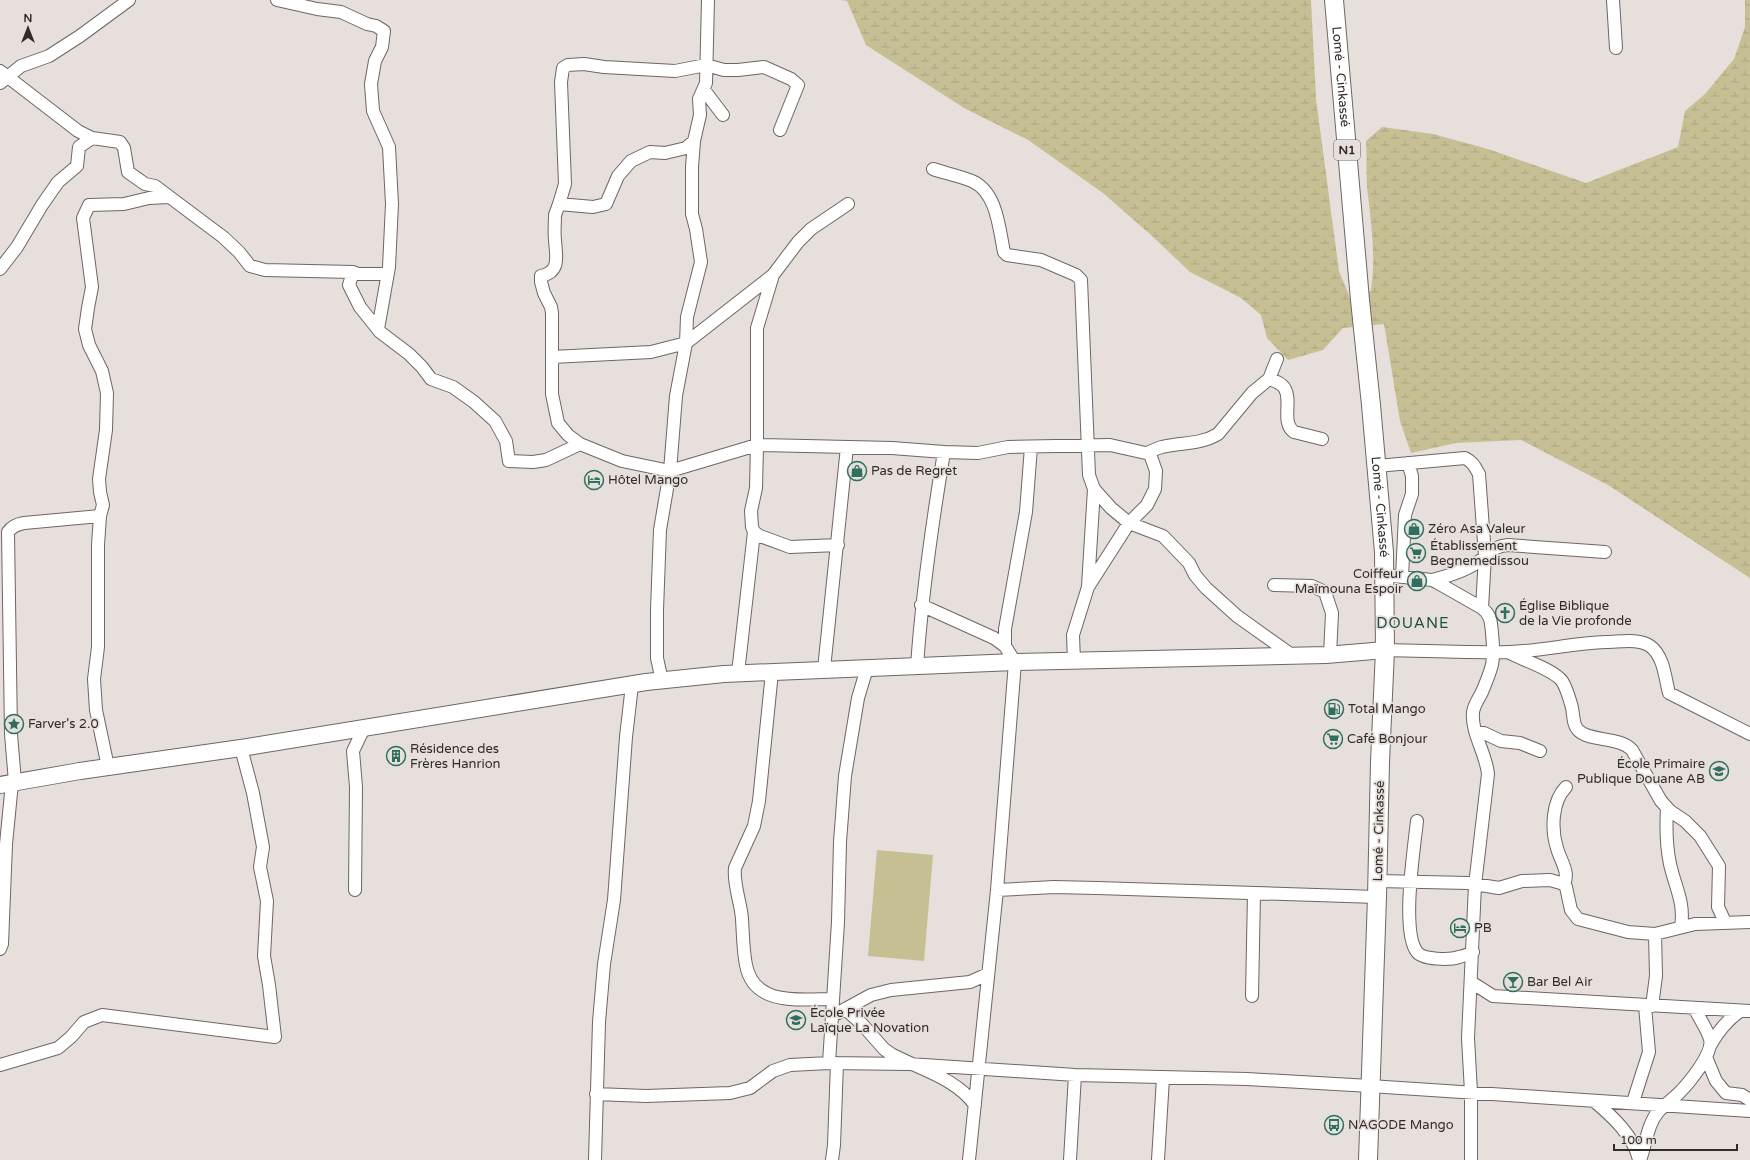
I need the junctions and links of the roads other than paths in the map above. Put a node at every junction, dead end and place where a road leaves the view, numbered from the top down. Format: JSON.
{"nodes":[{"id":1,"x":129,"y":0,"type":"edge"},
{"id":2,"x":277,"y":0,"type":"edge"},
{"id":3,"x":708,"y":0,"type":"edge"},
{"id":4,"x":1334,"y":0,"type":"edge"},
{"id":5,"x":1613,"y":0,"type":"edge"},
{"id":6,"x":1616,"y":48,"type":"dead end"},
{"id":7,"x":706,"y":65,"type":"junction"},
{"id":8,"x":2,"y":79,"type":"edge"},
{"id":9,"x":704,"y":90,"type":"junction"},
{"id":10,"x":723,"y":115,"type":"dead end"},
{"id":11,"x":780,"y":130,"type":"dead end"},
{"id":12,"x":92,"y":138,"type":"junction"},
{"id":13,"x":694,"y":141,"type":"junction"},
{"id":14,"x":933,"y":169,"type":"dead end"},
{"id":15,"x":169,"y":197,"type":"junction"},
{"id":16,"x":559,"y":204,"type":"junction"},
{"id":17,"x":848,"y":204,"type":"dead end"},
{"id":18,"x":0,"y":269,"type":"edge"},
{"id":19,"x":354,"y":272,"type":"junction"},
{"id":20,"x":388,"y":274,"type":"junction"},
{"id":21,"x":772,"y":275,"type":"junction"},
{"id":22,"x":378,"y":329,"type":"junction"},
{"id":23,"x":686,"y":343,"type":"junction"},
{"id":24,"x":552,"y":357,"type":"junction"},
{"id":25,"x":1277,"y":358,"type":"dead end"},
{"id":26,"x":1269,"y":378,"type":"junction"},
{"id":27,"x":1322,"y":439,"type":"dead end"},
{"id":28,"x":580,"y":444,"type":"junction"},
{"id":29,"x":1088,"y":445,"type":"junction"},
{"id":30,"x":758,"y":446,"type":"junction"},
{"id":31,"x":847,"y":447,"type":"junction"},
{"id":32,"x":1031,"y":447,"type":"junction"},
{"id":33,"x":944,"y":452,"type":"junction"},
{"id":34,"x":1147,"y":453,"type":"junction"},
{"id":35,"x":1408,"y":463,"type":"junction"},
{"id":36,"x":1377,"y":466,"type":"junction"},
{"id":37,"x":670,"y":471,"type":"junction"},
{"id":38,"x":1094,"y":489,"type":"junction"},
{"id":39,"x":1147,"y":505,"type":"junction"},
{"id":40,"x":100,"y":516,"type":"junction"},
{"id":41,"x":1129,"y":523,"type":"junction"},
{"id":42,"x":1150,"y":530,"type":"junction"},
{"id":43,"x":754,"y":532,"type":"junction"},
{"id":44,"x":4,"y":536,"type":"edge"},
{"id":45,"x":838,"y":545,"type":"junction"},
{"id":46,"x":1605,"y":552,"type":"dead end"},
{"id":47,"x":1485,"y":556,"type":"junction"},
{"id":48,"x":1385,"y":575,"type":"junction"},
{"id":49,"x":1402,"y":577,"type":"junction"},
{"id":50,"x":1432,"y":580,"type":"junction"},
{"id":51,"x":1274,"y":585,"type":"dead end"},
{"id":52,"x":1088,"y":587,"type":"junction"},
{"id":53,"x":921,"y":605,"type":"junction"},
{"id":54,"x":1482,"y":608,"type":"junction"},
{"id":55,"x":1005,"y":646,"type":"junction"},
{"id":56,"x":1385,"y":650,"type":"junction"},
{"id":57,"x":1494,"y":651,"type":"junction"},
{"id":58,"x":1508,"y":652,"type":"junction"},
{"id":59,"x":1330,"y":655,"type":"junction"},
{"id":60,"x":1293,"y":656,"type":"junction"},
{"id":61,"x":1014,"y":662,"type":"junction"},
{"id":62,"x":1074,"y":662,"type":"junction"},
{"id":63,"x":917,"y":666,"type":"junction"},
{"id":64,"x":867,"y":668,"type":"junction"},
{"id":65,"x":824,"y":670,"type":"junction"},
{"id":66,"x":772,"y":672,"type":"junction"},
{"id":67,"x":738,"y":673,"type":"junction"},
{"id":68,"x":662,"y":681,"type":"junction"},
{"id":69,"x":632,"y":685,"type":"junction"},
{"id":70,"x":364,"y":728,"type":"junction"},
{"id":71,"x":1475,"y":731,"type":"junction"},
{"id":72,"x":1750,"y":734,"type":"edge"},
{"id":73,"x":241,"y":748,"type":"junction"},
{"id":74,"x":1540,"y":751,"type":"dead end"},
{"id":75,"x":108,"y":767,"type":"junction"},
{"id":76,"x":9,"y":783,"type":"edge"},
{"id":77,"x":1566,"y":786,"type":"dead end"},
{"id":78,"x":1667,"y":808,"type":"junction"},
{"id":79,"x":1417,"y":822,"type":"dead end"},
{"id":80,"x":1411,"y":882,"type":"junction"},
{"id":81,"x":1564,"y":884,"type":"junction"},
{"id":82,"x":1475,"y":885,"type":"junction"},
{"id":83,"x":1377,"y":889,"type":"junction"},
{"id":84,"x":355,"y":890,"type":"dead end"},
{"id":85,"x":997,"y":890,"type":"junction"},
{"id":86,"x":1254,"y":893,"type":"junction"},
{"id":87,"x":1725,"y":922,"type":"junction"},
{"id":88,"x":1750,"y":922,"type":"edge"},
{"id":89,"x":1681,"y":927,"type":"junction"},
{"id":90,"x":1655,"y":934,"type":"junction"},
{"id":91,"x":0,"y":950,"type":"edge"},
{"id":92,"x":1473,"y":952,"type":"junction"},
{"id":93,"x":988,"y":974,"type":"junction"},
{"id":94,"x":1471,"y":982,"type":"junction"},
{"id":95,"x":1252,"y":996,"type":"dead end"},
{"id":96,"x":833,"y":999,"type":"junction"},
{"id":97,"x":1649,"y":1006,"type":"junction"},
{"id":98,"x":844,"y":1009,"type":"junction"},
{"id":99,"x":1695,"y":1009,"type":"junction"},
{"id":100,"x":1745,"y":1011,"type":"edge"},
{"id":101,"x":832,"y":1016,"type":"junction"},
{"id":102,"x":1708,"y":1052,"type":"junction"},
{"id":103,"x":833,"y":1063,"type":"junction"},
{"id":104,"x":909,"y":1064,"type":"junction"},
{"id":105,"x":0,"y":1065,"type":"edge"},
{"id":106,"x":978,"y":1069,"type":"junction"},
{"id":107,"x":1075,"y":1075,"type":"junction"},
{"id":108,"x":1163,"y":1078,"type":"junction"},
{"id":109,"x":1370,"y":1086,"type":"junction"},
{"id":110,"x":1471,"y":1092,"type":"junction"},
{"id":111,"x":596,"y":1094,"type":"junction"},
{"id":112,"x":1750,"y":1100,"type":"edge"},
{"id":113,"x":1594,"y":1101,"type":"junction"},
{"id":114,"x":1633,"y":1102,"type":"junction"},
{"id":115,"x":1667,"y":1104,"type":"junction"},
{"id":116,"x":974,"y":1106,"type":"junction"},
{"id":117,"x":1750,"y":1110,"type":"edge"},
{"id":118,"x":595,"y":1160,"type":"edge"},
{"id":119,"x":832,"y":1160,"type":"edge"},
{"id":120,"x":969,"y":1160,"type":"edge"},
{"id":121,"x":1070,"y":1160,"type":"edge"},
{"id":122,"x":1158,"y":1160,"type":"edge"},
{"id":123,"x":1368,"y":1160,"type":"edge"},
{"id":124,"x":1471,"y":1160,"type":"edge"},
{"id":125,"x":1639,"y":1160,"type":"edge"}],
"edges":[{"from":1,"to":8,"type":"street"},
{"from":2,"to":20,"type":"street"},
{"from":3,"to":7,"type":"street"},
{"from":4,"to":36,"type":"highway","name":"Lomé - Cinkassé","number":"N1"},
{"from":5,"to":6,"type":"street"},
{"from":7,"to":9,"type":"street"},
{"from":7,"to":11,"type":"street"},
{"from":7,"to":16,"type":"street"},
{"from":8,"to":12,"type":"street"},
{"from":9,"to":10,"type":"street"},
{"from":9,"to":13,"type":"street"},
{"from":12,"to":15,"type":"street"},
{"from":12,"to":18,"type":"street"},
{"from":13,"to":16,"type":"street"},
{"from":13,"to":23,"type":"street"},
{"from":14,"to":29,"type":"street"},
{"from":15,"to":19,"type":"street"},
{"from":15,"to":40,"type":"street"},
{"from":16,"to":24,"type":"street"},
{"from":17,"to":21,"type":"street"},
{"from":19,"to":20,"type":"street"},
{"from":19,"to":22,"type":"street"},
{"from":20,"to":22,"type":"street"},
{"from":21,"to":23,"type":"street"},
{"from":21,"to":30,"type":"street"},
{"from":22,"to":28,"type":"street"},
{"from":23,"to":24,"type":"street"},
{"from":23,"to":37,"type":"street"},
{"from":24,"to":28,"type":"street"},
{"from":25,"to":26,"type":"street"},
{"from":26,"to":27,"type":"street"},
{"from":26,"to":34,"type":"street"},
{"from":28,"to":37,"type":"street"},
{"from":29,"to":32,"type":"street"},
{"from":29,"to":34,"type":"street"},
{"from":29,"to":38,"type":"street"},
{"from":30,"to":31,"type":"street"},
{"from":30,"to":37,"type":"street"},
{"from":30,"to":43,"type":"street"},
{"from":31,"to":33,"type":"street"},
{"from":31,"to":45,"type":"street"},
{"from":32,"to":33,"type":"street"},
{"from":32,"to":55,"type":"street"},
{"from":33,"to":53,"type":"street"},
{"from":34,"to":39,"type":"street"},
{"from":35,"to":36,"type":"street"},
{"from":35,"to":47,"type":"street"},
{"from":35,"to":49,"type":"street"},
{"from":36,"to":48,"type":"highway","name":"Lomé - Cinkassé","number":"N1"},
{"from":37,"to":68,"type":"street"},
{"from":38,"to":41,"type":"street"},
{"from":38,"to":52,"type":"street"},
{"from":39,"to":41,"type":"street"},
{"from":39,"to":42,"type":"street"},
{"from":40,"to":44,"type":"street"},
{"from":40,"to":75,"type":"street"},
{"from":41,"to":42,"type":"street"},
{"from":41,"to":52,"type":"street"},
{"from":42,"to":60,"type":"street"},
{"from":43,"to":45,"type":"street"},
{"from":43,"to":67,"type":"street"},
{"from":44,"to":76,"type":"street"},
{"from":45,"to":65,"type":"street"},
{"from":46,"to":47,"type":"street"},
{"from":47,"to":50,"type":"street"},
{"from":47,"to":54,"type":"street"},
{"from":48,"to":49,"type":"street"},
{"from":48,"to":56,"type":"highway","name":"Lomé - Cinkassé","number":"N1"},
{"from":49,"to":50,"type":"street"},
{"from":50,"to":54,"type":"street"},
{"from":51,"to":59,"type":"street"},
{"from":52,"to":62,"type":"street"},
{"from":53,"to":55,"type":"street"},
{"from":53,"to":63,"type":"street"},
{"from":54,"to":57,"type":"street"},
{"from":55,"to":61,"type":"street"},
{"from":56,"to":57,"type":"street"},
{"from":56,"to":59,"type":"main road"},
{"from":56,"to":83,"type":"highway","name":"Lomé - Cinkassé","number":"N1"},
{"from":57,"to":58,"type":"street"},
{"from":57,"to":71,"type":"street"},
{"from":58,"to":72,"type":"street"},
{"from":58,"to":78,"type":"street"},
{"from":59,"to":60,"type":"main road"},
{"from":60,"to":62,"type":"main road"},
{"from":61,"to":62,"type":"main road"},
{"from":61,"to":63,"type":"main road"},
{"from":61,"to":85,"type":"street"},
{"from":63,"to":64,"type":"main road"},
{"from":64,"to":65,"type":"main road"},
{"from":64,"to":96,"type":"street"},
{"from":65,"to":66,"type":"main road"},
{"from":66,"to":67,"type":"main road"},
{"from":66,"to":96,"type":"street"},
{"from":67,"to":68,"type":"main road"},
{"from":68,"to":69,"type":"main road"},
{"from":69,"to":70,"type":"main road"},
{"from":69,"to":111,"type":"street"},
{"from":70,"to":73,"type":"main road"},
{"from":70,"to":84,"type":"street"},
{"from":71,"to":74,"type":"street"},
{"from":71,"to":82,"type":"street"},
{"from":73,"to":75,"type":"main road"},
{"from":73,"to":105,"type":"street"},
{"from":75,"to":76,"type":"main road"},
{"from":76,"to":91,"type":"street"},
{"from":77,"to":81,"type":"street"},
{"from":78,"to":87,"type":"street"},
{"from":78,"to":89,"type":"street"},
{"from":79,"to":80,"type":"street"},
{"from":80,"to":82,"type":"street"},
{"from":80,"to":83,"type":"street"},
{"from":80,"to":92,"type":"street"},
{"from":81,"to":82,"type":"street"},
{"from":81,"to":90,"type":"street"},
{"from":82,"to":92,"type":"street"},
{"from":83,"to":86,"type":"street"},
{"from":83,"to":109,"type":"highway","name":"Lomé - Cinkassé","number":"N1"},
{"from":85,"to":86,"type":"street"},
{"from":85,"to":93,"type":"street"},
{"from":86,"to":95,"type":"street"},
{"from":87,"to":88,"type":"street"},
{"from":87,"to":89,"type":"street"},
{"from":89,"to":90,"type":"street"},
{"from":90,"to":97,"type":"street"},
{"from":92,"to":94,"type":"street"},
{"from":93,"to":98,"type":"street"},
{"from":93,"to":106,"type":"street"},
{"from":94,"to":97,"type":"street"},
{"from":94,"to":110,"type":"street"},
{"from":96,"to":101,"type":"street"},
{"from":97,"to":99,"type":"street"},
{"from":97,"to":114,"type":"street"},
{"from":98,"to":101,"type":"street"},
{"from":98,"to":104,"type":"street"},
{"from":99,"to":100,"type":"street"},
{"from":99,"to":102,"type":"street"},
{"from":100,"to":102,"type":"street"},
{"from":101,"to":103,"type":"street"},
{"from":102,"to":112,"type":"street"},
{"from":102,"to":115,"type":"street"},
{"from":103,"to":104,"type":"street"},
{"from":103,"to":111,"type":"street"},
{"from":103,"to":119,"type":"street"},
{"from":104,"to":106,"type":"street"},
{"from":104,"to":116,"type":"street"},
{"from":106,"to":107,"type":"street"},
{"from":106,"to":116,"type":"street"},
{"from":107,"to":108,"type":"street"},
{"from":107,"to":121,"type":"street"},
{"from":108,"to":109,"type":"street"},
{"from":108,"to":122,"type":"street"},
{"from":109,"to":110,"type":"street"},
{"from":109,"to":123,"type":"highway","name":"Lomé - Cinkassé","number":"N1"},
{"from":110,"to":113,"type":"street"},
{"from":110,"to":124,"type":"street"},
{"from":111,"to":118,"type":"street"},
{"from":113,"to":114,"type":"street"},
{"from":113,"to":125,"type":"street"},
{"from":114,"to":115,"type":"street"},
{"from":115,"to":117,"type":"street"},
{"from":115,"to":125,"type":"street"},
{"from":116,"to":120,"type":"street"}]}
